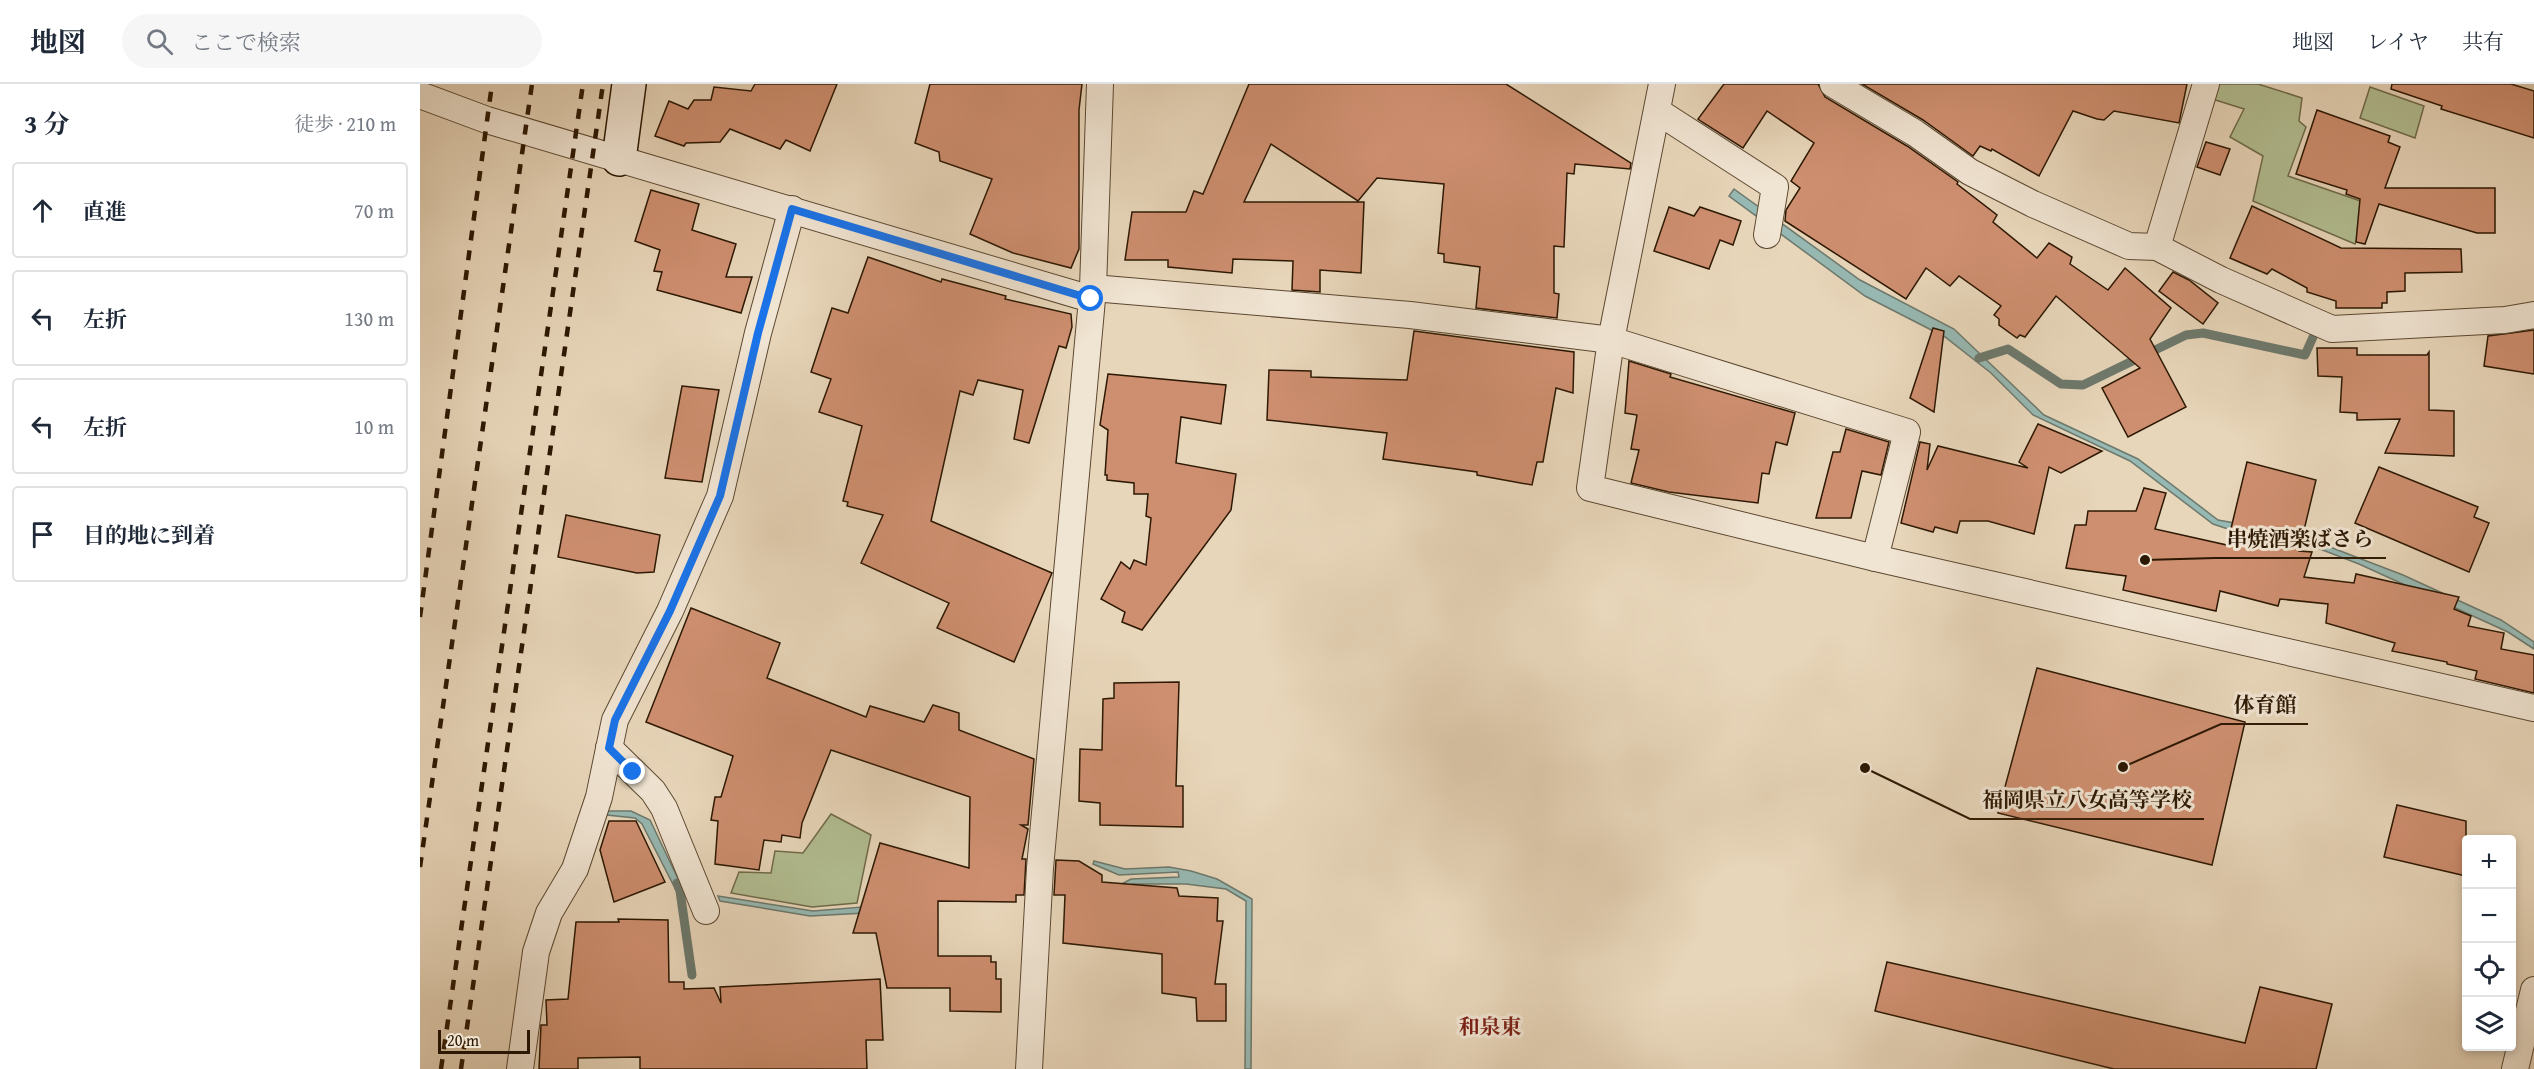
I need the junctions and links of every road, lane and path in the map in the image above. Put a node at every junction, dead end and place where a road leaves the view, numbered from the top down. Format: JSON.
{"nodes":[{"id":1,"x":629,"y":84,"type":"edge"},
{"id":2,"x":1100,"y":84,"type":"edge"},
{"id":3,"x":1662,"y":84,"type":"edge"},
{"id":4,"x":1833,"y":84,"type":"edge"},
{"id":5,"x":2206,"y":84,"type":"edge"},
{"id":6,"x":420,"y":94,"type":"edge"},
{"id":7,"x":1657,"y":111,"type":"junction"},
{"id":8,"x":619,"y":159,"type":"junction"},
{"id":9,"x":792,"y":209,"type":"junction"},
{"id":10,"x":1769,"y":223,"type":"dead end"},
{"id":11,"x":2157,"y":247,"type":"junction"},
{"id":12,"x":1092,"y":293,"type":"junction"},
{"id":13,"x":2534,"y":315,"type":"edge"},
{"id":14,"x":1611,"y":340,"type":"junction"},
{"id":15,"x":1875,"y":558,"type":"junction"},
{"id":16,"x":2534,"y":708,"type":"edge"},
{"id":17,"x":609,"y":748,"type":"junction"},
{"id":18,"x":706,"y":911,"type":"dead end"},
{"id":19,"x":2533,"y":1002,"type":"edge"},
{"id":20,"x":520,"y":1069,"type":"edge"},
{"id":21,"x":1029,"y":1069,"type":"edge"},
{"id":22,"x":2515,"y":1069,"type":"edge"}],
"edges":[{"from":1,"to":8,"type":"street"},
{"from":2,"to":12,"type":"street"},
{"from":3,"to":7,"type":"street"},
{"from":4,"to":11,"type":"street"},
{"from":5,"to":11,"type":"street"},
{"from":6,"to":8,"type":"street"},
{"from":7,"to":10,"type":"street"},
{"from":7,"to":14,"type":"street"},
{"from":8,"to":9,"type":"street"},
{"from":9,"to":12,"type":"street"},
{"from":9,"to":17,"type":"street"},
{"from":11,"to":13,"type":"street"},
{"from":12,"to":14,"type":"street"},
{"from":12,"to":21,"type":"street"},
{"from":14,"to":15,"type":"street"},
{"from":14,"to":15,"type":"street"},
{"from":15,"to":16,"type":"street"},
{"from":17,"to":18,"type":"street"},
{"from":17,"to":20,"type":"street"},
{"from":19,"to":22,"type":"street"}]}
